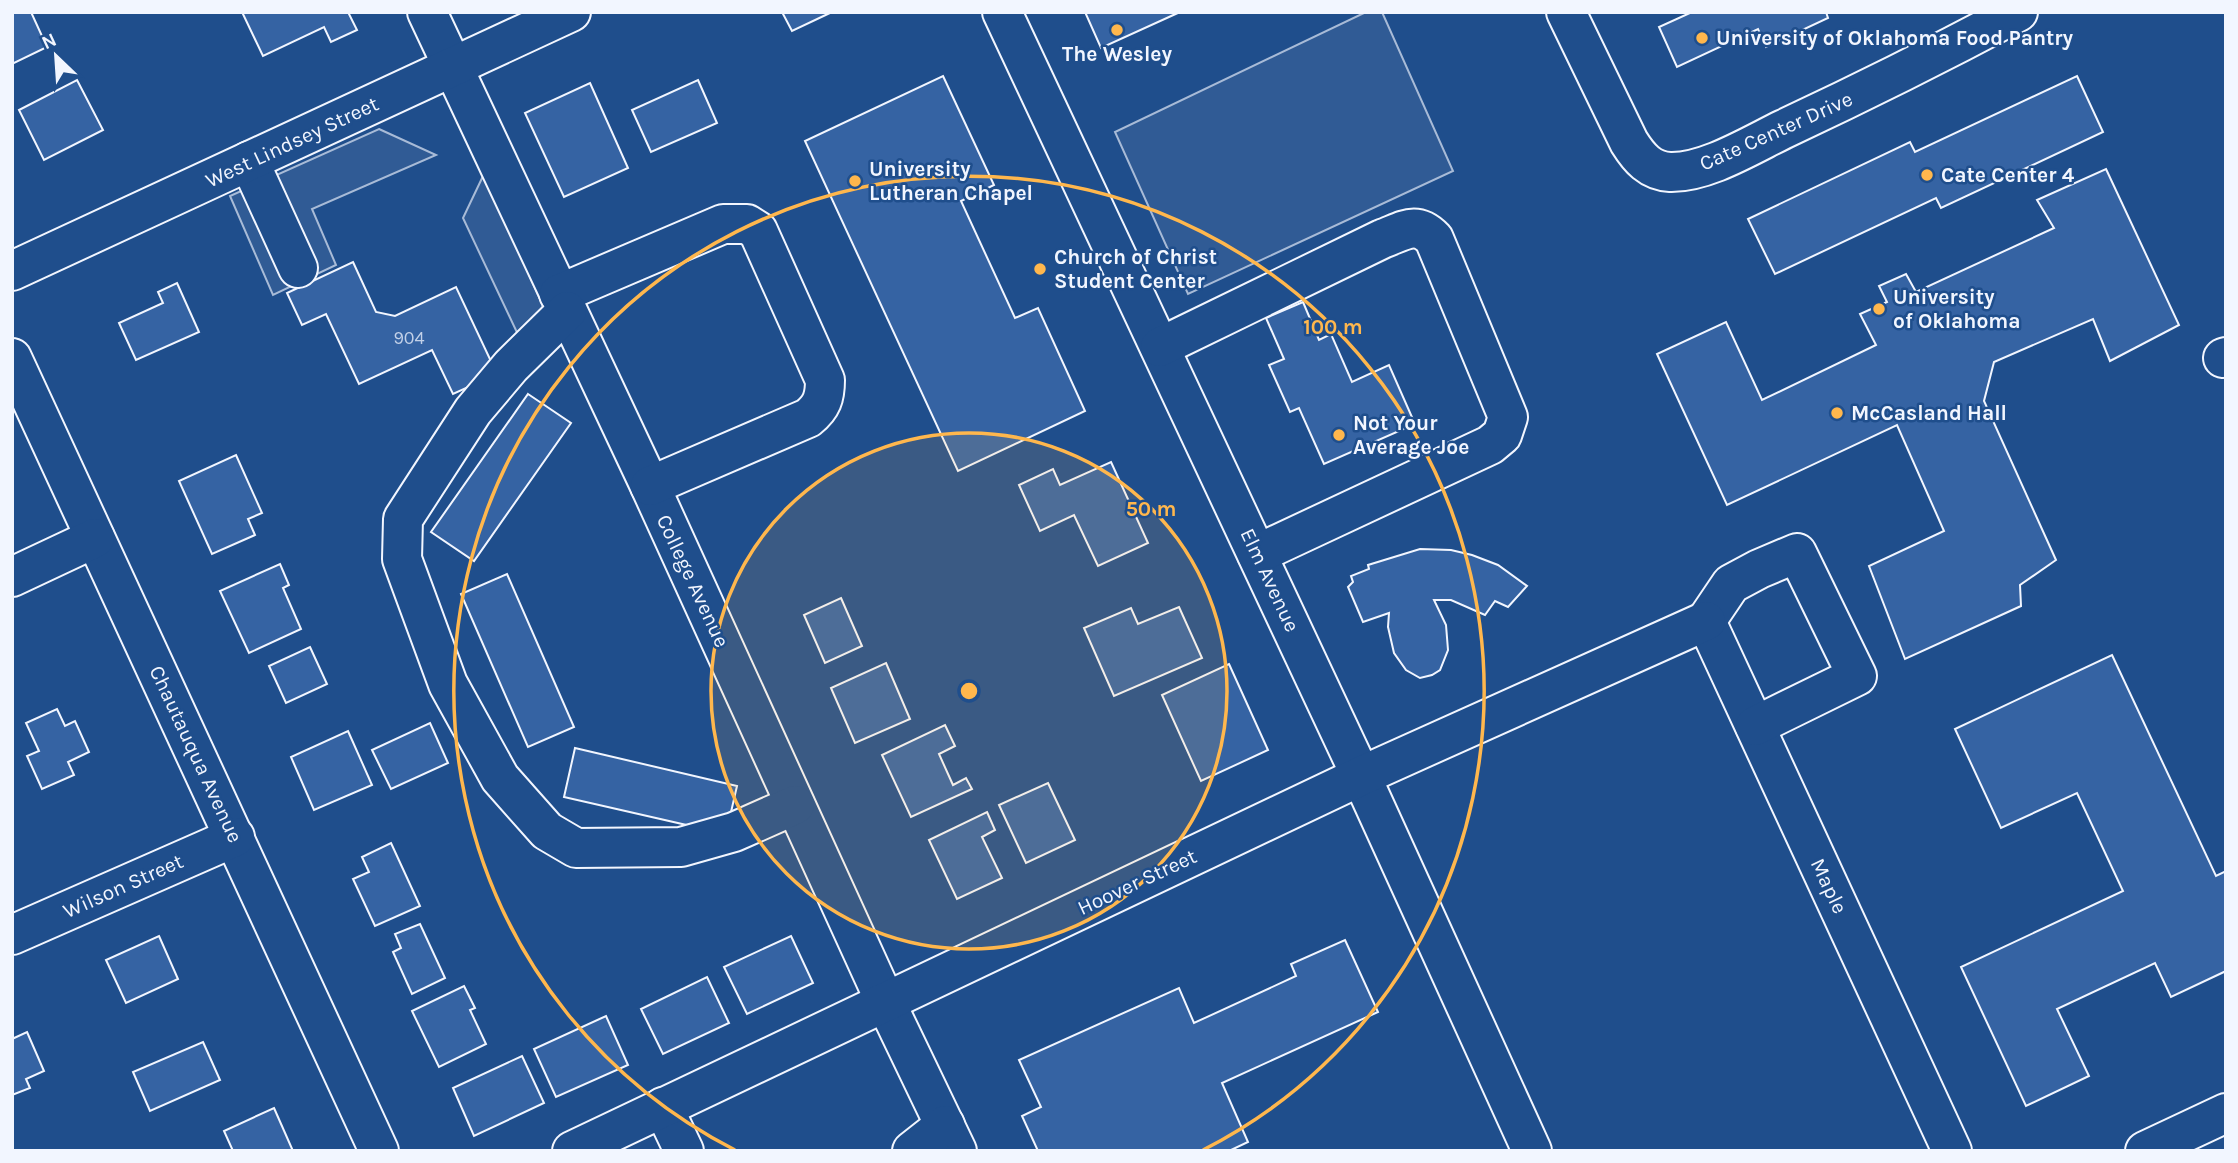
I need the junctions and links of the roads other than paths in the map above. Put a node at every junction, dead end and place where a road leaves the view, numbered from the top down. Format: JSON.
{"nodes":[{"id":1,"x":426,"y":12,"type":"edge"},
{"id":2,"x":571,"y":12,"type":"edge"},
{"id":3,"x":1002,"y":12,"type":"edge"},
{"id":4,"x":1566,"y":12,"type":"edge"},
{"id":5,"x":2018,"y":12,"type":"edge"},
{"id":6,"x":452,"y":67,"type":"junction"},
{"id":7,"x":249,"y":161,"type":"junction"},
{"id":8,"x":299,"y":268,"type":"dead end"},
{"id":9,"x":12,"y":271,"type":"edge"},
{"id":10,"x":563,"y":302,"type":"junction"},
{"id":11,"x":1160,"y":347,"type":"junction"},
{"id":12,"x":12,"y":358,"type":"edge"},
{"id":13,"x":650,"y":486,"type":"junction"},
{"id":14,"x":95,"y":538,"type":"junction"},
{"id":15,"x":1257,"y":554,"type":"junction"},
{"id":16,"x":12,"y":577,"type":"edge"},
{"id":17,"x":1706,"y":621,"type":"junction"},
{"id":18,"x":1755,"y":726,"type":"junction"},
{"id":19,"x":1361,"y":776,"type":"junction"},
{"id":20,"x":795,"y":805,"type":"junction"},
{"id":21,"x":235,"y":837,"type":"junction"},
{"id":22,"x":12,"y":935,"type":"edge"},
{"id":23,"x":885,"y":1001,"type":"junction"},
{"id":24,"x":663,"y":1107,"type":"junction"},
{"id":25,"x":2226,"y":1114,"type":"edge"},
{"id":26,"x":951,"y":1138,"type":"edge"},
{"id":27,"x":1523,"y":1148,"type":"edge"},
{"id":28,"x":379,"y":1151,"type":"edge"},
{"id":29,"x":572,"y":1151,"type":"edge"},
{"id":30,"x":684,"y":1151,"type":"edge"},
{"id":31,"x":912,"y":1151,"type":"edge"},
{"id":32,"x":1952,"y":1151,"type":"edge"},
{"id":33,"x":2145,"y":1151,"type":"edge"}],
"edges":[{"from":1,"to":6,"type":"street","name":"College Avenue"},
{"from":2,"to":6,"type":"street","name":"West Lindsey Street"},
{"from":3,"to":11,"type":"street","name":"Elm Avenue"},
{"from":4,"to":5,"type":"street","name":"Cate Center Drive"},
{"from":6,"to":7,"type":"street","name":"West Lindsey Street"},
{"from":6,"to":10,"type":"street","name":"College Avenue"},
{"from":7,"to":8,"type":"street"},
{"from":7,"to":9,"type":"street","name":"West Lindsey Street"},
{"from":10,"to":13,"type":"street","name":"College Avenue"},
{"from":10,"to":13,"type":"street"},
{"from":10,"to":20,"type":"street"},
{"from":11,"to":15,"type":"street","name":"Elm Avenue"},
{"from":11,"to":15,"type":"street"},
{"from":12,"to":14,"type":"street","name":"Chautauqua Avenue"},
{"from":13,"to":20,"type":"street","name":"College Avenue"},
{"from":14,"to":16,"type":"street"},
{"from":14,"to":21,"type":"street","name":"Chautauqua Avenue"},
{"from":15,"to":19,"type":"street","name":"Elm Avenue"},
{"from":17,"to":18,"type":"street","name":"Maple"},
{"from":17,"to":18,"type":"street"},
{"from":17,"to":19,"type":"street","name":"Hoover Street"},
{"from":18,"to":32,"type":"street","name":"Maple"},
{"from":19,"to":23,"type":"street","name":"Hoover Street"},
{"from":19,"to":27,"type":"street","name":"Elm Avenue"},
{"from":20,"to":23,"type":"street","name":"College Avenue"},
{"from":21,"to":22,"type":"street","name":"Wilson Street"},
{"from":21,"to":28,"type":"street","name":"Chautauqua Avenue"},
{"from":23,"to":24,"type":"street","name":"Hoover Street"},
{"from":23,"to":26,"type":"street","name":"College Avenue"},
{"from":24,"to":29,"type":"street","name":"Hoover Street"},
{"from":24,"to":30,"type":"street"},
{"from":25,"to":33,"type":"street"},
{"from":26,"to":31,"type":"street"}]}
